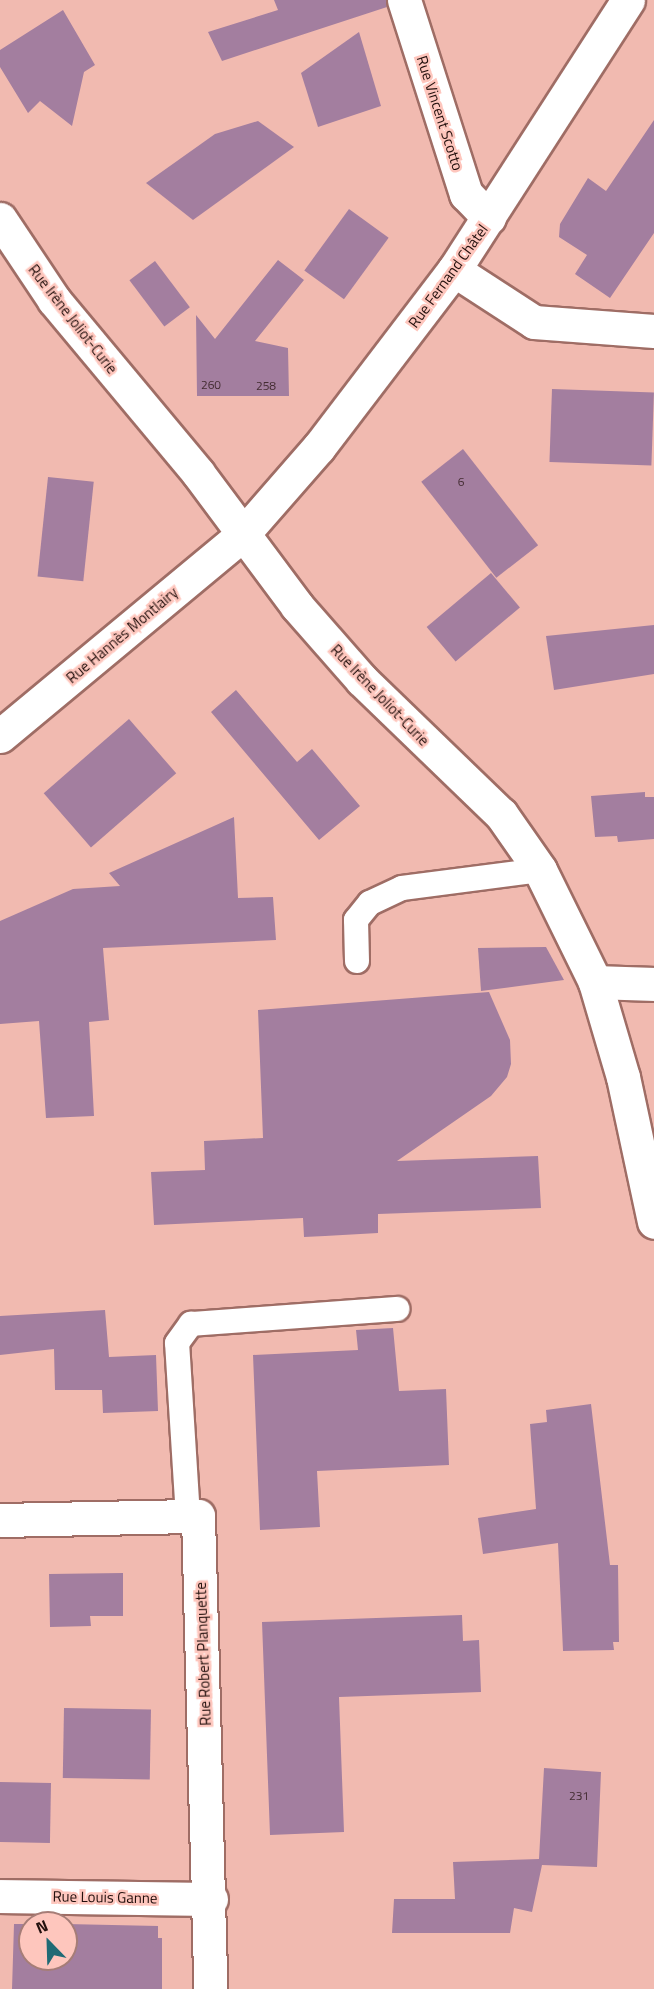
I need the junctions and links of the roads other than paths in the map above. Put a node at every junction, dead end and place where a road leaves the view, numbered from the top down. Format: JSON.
{"nodes":[{"id":1,"x":404,"y":0,"type":"edge"},
{"id":2,"x":628,"y":0,"type":"edge"},
{"id":3,"x":489,"y":218,"type":"junction"},
{"id":4,"x":0,"y":219,"type":"edge"},
{"id":5,"x":454,"y":270,"type":"junction"},
{"id":6,"x":654,"y":331,"type":"edge"},
{"id":7,"x":243,"y":534,"type":"junction"},
{"id":8,"x":0,"y":736,"type":"edge"},
{"id":9,"x":540,"y":870,"type":"junction"},
{"id":10,"x":357,"y":962,"type":"dead end"},
{"id":11,"x":595,"y":982,"type":"junction"},
{"id":12,"x":654,"y":984,"type":"edge"},
{"id":13,"x":650,"y":1182,"type":"edge"},
{"id":14,"x":654,"y":1222,"type":"edge"},
{"id":15,"x":398,"y":1309,"type":"dead end"},
{"id":16,"x":188,"y":1517,"type":"junction"},
{"id":17,"x":0,"y":1520,"type":"edge"},
{"id":18,"x":0,"y":1896,"type":"edge"},
{"id":19,"x":211,"y":1899,"type":"junction"},
{"id":20,"x":210,"y":1989,"type":"edge"}],
"edges":[{"from":1,"to":3,"type":"street","name":"Rue Vincent Scotto"},
{"from":2,"to":3,"type":"street","name":"Rue Fernand Châtel"},
{"from":3,"to":5,"type":"street","name":"Rue Fernand Châtel"},
{"from":4,"to":7,"type":"street","name":"Rue Irène Joliot-Curie"},
{"from":5,"to":6,"type":"street"},
{"from":5,"to":7,"type":"street","name":"Rue Fernand Châtel"},
{"from":7,"to":8,"type":"street","name":"Rue Hannès Montlairy"},
{"from":7,"to":9,"type":"street","name":"Rue Irène Joliot-Curie"},
{"from":9,"to":10,"type":"lane"},
{"from":9,"to":11,"type":"street","name":"Rue Irène Joliot-Curie"},
{"from":11,"to":12,"type":"street"},
{"from":11,"to":13,"type":"street","name":"Rue Irène Joliot-Curie"},
{"from":13,"to":14,"type":"street","name":"Rue Irène Joliot-Curie"},
{"from":15,"to":16,"type":"lane"},
{"from":16,"to":17,"type":"street"},
{"from":16,"to":19,"type":"street","name":"Rue Robert Planquette"},
{"from":18,"to":19,"type":"street","name":"Rue Louis Ganne"},
{"from":19,"to":20,"type":"street","name":"Rue Robert Planquette"}]}
